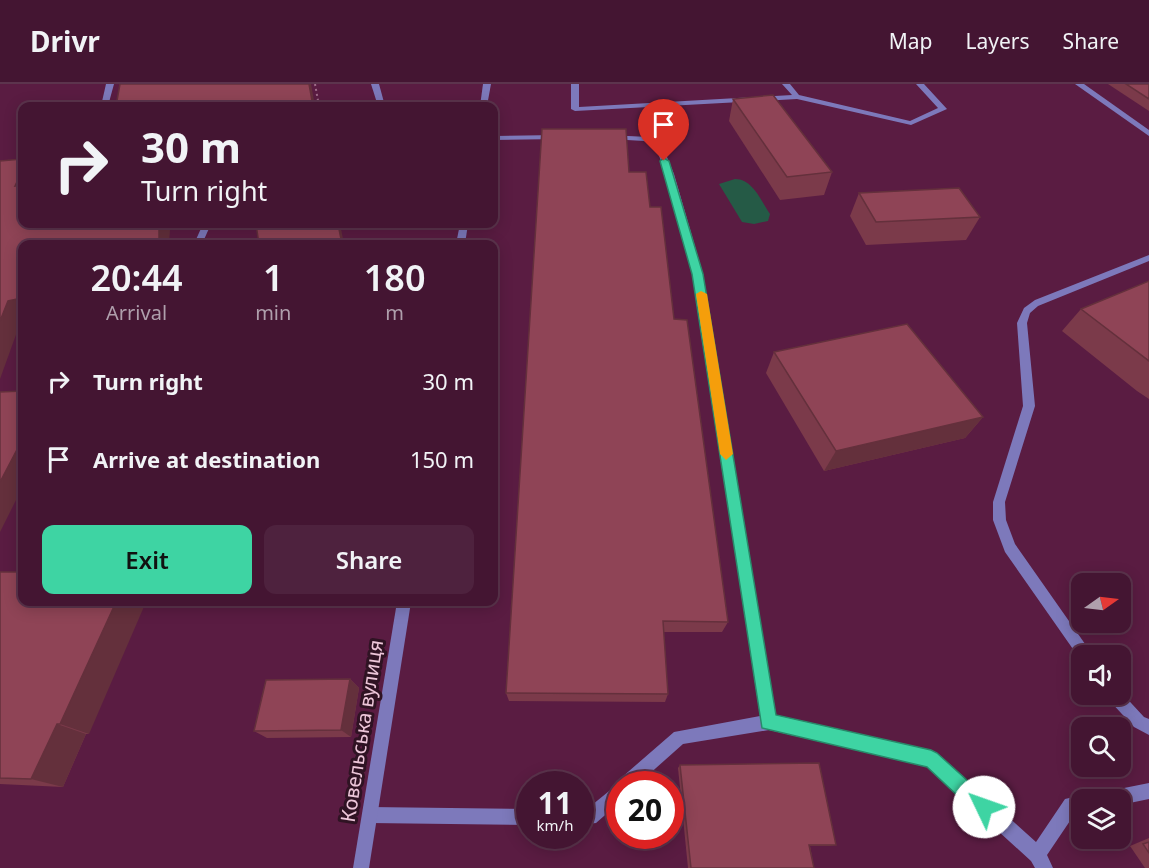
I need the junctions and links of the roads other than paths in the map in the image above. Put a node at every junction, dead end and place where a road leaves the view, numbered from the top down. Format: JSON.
{"nodes":[{"id":1,"x":110,"y":84,"type":"edge"},
{"id":2,"x":375,"y":84,"type":"edge"},
{"id":3,"x":487,"y":84,"type":"edge"},
{"id":4,"x":575,"y":84,"type":"edge"},
{"id":5,"x":786,"y":84,"type":"edge"},
{"id":6,"x":920,"y":84,"type":"edge"},
{"id":7,"x":1079,"y":84,"type":"edge"},
{"id":8,"x":797,"y":98,"type":"junction"},
{"id":9,"x":105,"y":102,"type":"edge"},
{"id":10,"x":381,"y":102,"type":"edge"},
{"id":11,"x":484,"y":102,"type":"edge"},
{"id":12,"x":1149,"y":134,"type":"edge"},
{"id":13,"x":565,"y":137,"type":"edge"},
{"id":14,"x":601,"y":137,"type":"edge"},
{"id":15,"x":498,"y":138,"type":"edge"},
{"id":16,"x":1149,"y":258,"type":"edge"},
{"id":17,"x":403,"y":606,"type":"edge"},
{"id":18,"x":1077,"y":645,"type":"edge"},
{"id":19,"x":1123,"y":705,"type":"edge"},
{"id":20,"x":768,"y":722,"type":"junction"},
{"id":21,"x":1149,"y":728,"type":"edge"},
{"id":22,"x":641,"y":771,"type":"edge"},
{"id":23,"x":1149,"y":791,"type":"edge"},
{"id":24,"x":1131,"y":795,"type":"edge"},
{"id":25,"x":606,"y":803,"type":"edge"},
{"id":26,"x":1071,"y":805,"type":"edge"},
{"id":27,"x":594,"y":814,"type":"edge"},
{"id":28,"x":370,"y":815,"type":"junction"},
{"id":29,"x":516,"y":817,"type":"edge"},
{"id":30,"x":1041,"y":862,"type":"edge"},
{"id":31,"x":361,"y":868,"type":"edge"}],
"edges":[{"from":1,"to":9,"type":"street"},
{"from":2,"to":10,"type":"street"},
{"from":3,"to":11,"type":"street"},
{"from":4,"to":8,"type":"street"},
{"from":5,"to":8,"type":"street"},
{"from":6,"to":8,"type":"street"},
{"from":7,"to":12,"type":"street"},
{"from":13,"to":15,"type":"street"},
{"from":14,"to":20,"type":"street"},
{"from":16,"to":18,"type":"street"},
{"from":17,"to":28,"type":"street","name":"Ковельська вулиця"},
{"from":19,"to":21,"type":"street"},
{"from":20,"to":22,"type":"street"},
{"from":20,"to":30,"type":"street"},
{"from":23,"to":24,"type":"street"},
{"from":25,"to":27,"type":"street"},
{"from":26,"to":30,"type":"street"},
{"from":28,"to":29,"type":"street"},
{"from":28,"to":31,"type":"street","name":"Ковельська вулиця"}]}
